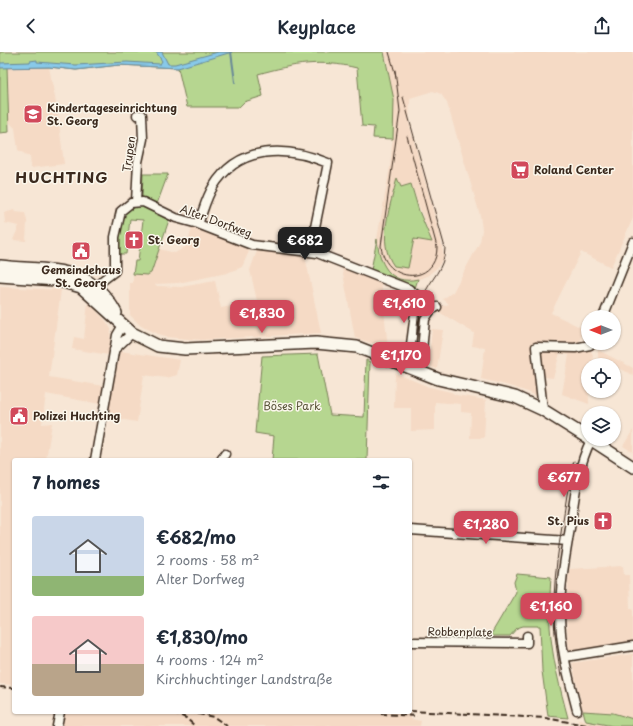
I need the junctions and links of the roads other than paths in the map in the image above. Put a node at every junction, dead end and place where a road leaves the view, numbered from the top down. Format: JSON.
{"nodes":[{"id":1,"x":137,"y":115,"type":"dead end"},
{"id":2,"x":136,"y":202,"type":"junction"},
{"id":3,"x":198,"y":224,"type":"junction"},
{"id":4,"x":633,"y":242,"type":"edge"},
{"id":5,"x":310,"y":252,"type":"junction"},
{"id":6,"x":0,"y":266,"type":"edge"},
{"id":7,"x":0,"y":276,"type":"edge"},
{"id":8,"x":94,"y":291,"type":"junction"},
{"id":9,"x":419,"y":297,"type":"dead end"},
{"id":10,"x":437,"y":307,"type":"dead end"},
{"id":11,"x":606,"y":310,"type":"edge"},
{"id":12,"x":415,"y":313,"type":"dead end"},
{"id":13,"x":122,"y":324,"type":"junction"},
{"id":14,"x":132,"y":333,"type":"junction"},
{"id":15,"x":581,"y":347,"type":"edge"},
{"id":16,"x":114,"y":350,"type":"junction"},
{"id":17,"x":394,"y":361,"type":"junction"},
{"id":18,"x":420,"y":372,"type":"junction"},
{"id":19,"x":543,"y":410,"type":"junction"},
{"id":20,"x":581,"y":433,"type":"edge"},
{"id":21,"x":587,"y":446,"type":"edge"},
{"id":22,"x":601,"y":446,"type":"edge"},
{"id":23,"x":95,"y":458,"type":"edge"},
{"id":24,"x":633,"y":467,"type":"edge"},
{"id":25,"x":412,"y":530,"type":"edge"},
{"id":26,"x":568,"y":542,"type":"junction"},
{"id":27,"x":527,"y":636,"type":"dead end"},
{"id":28,"x":412,"y":642,"type":"edge"},
{"id":29,"x":633,"y":646,"type":"edge"},
{"id":30,"x":565,"y":657,"type":"junction"},
{"id":31,"x":577,"y":710,"type":"dead end"},
{"id":32,"x":60,"y":714,"type":"edge"},
{"id":33,"x":57,"y":726,"type":"edge"}],
"edges":[{"from":1,"to":2,"type":"street","name":"Trupen"},
{"from":2,"to":3,"type":"street","name":"Alter Dorfweg"},
{"from":2,"to":8,"type":"street"},
{"from":3,"to":5,"type":"street","name":"Alter Dorfweg"},
{"from":3,"to":5,"type":"street"},
{"from":4,"to":11,"type":"street"},
{"from":5,"to":9,"type":"street","name":"Alter Dorfweg"},
{"from":6,"to":8,"type":"main road"},
{"from":7,"to":8,"type":"main road"},
{"from":8,"to":13,"type":"main road"},
{"from":10,"to":18,"type":"street"},
{"from":12,"to":17,"type":"street"},
{"from":13,"to":14,"type":"main road"},
{"from":13,"to":16,"type":"street"},
{"from":14,"to":16,"type":"street"},
{"from":14,"to":17,"type":"main road"},
{"from":15,"to":19,"type":"street"},
{"from":16,"to":23,"type":"street"},
{"from":17,"to":18,"type":"main road"},
{"from":18,"to":19,"type":"main road"},
{"from":19,"to":20,"type":"main road"},
{"from":21,"to":26,"type":"street"},
{"from":22,"to":24,"type":"main road"},
{"from":25,"to":26,"type":"street"},
{"from":26,"to":30,"type":"street"},
{"from":27,"to":28,"type":"street","name":"Robbenplate"},
{"from":29,"to":30,"type":"street"},
{"from":30,"to":31,"type":"street"},
{"from":32,"to":33,"type":"street"}]}
